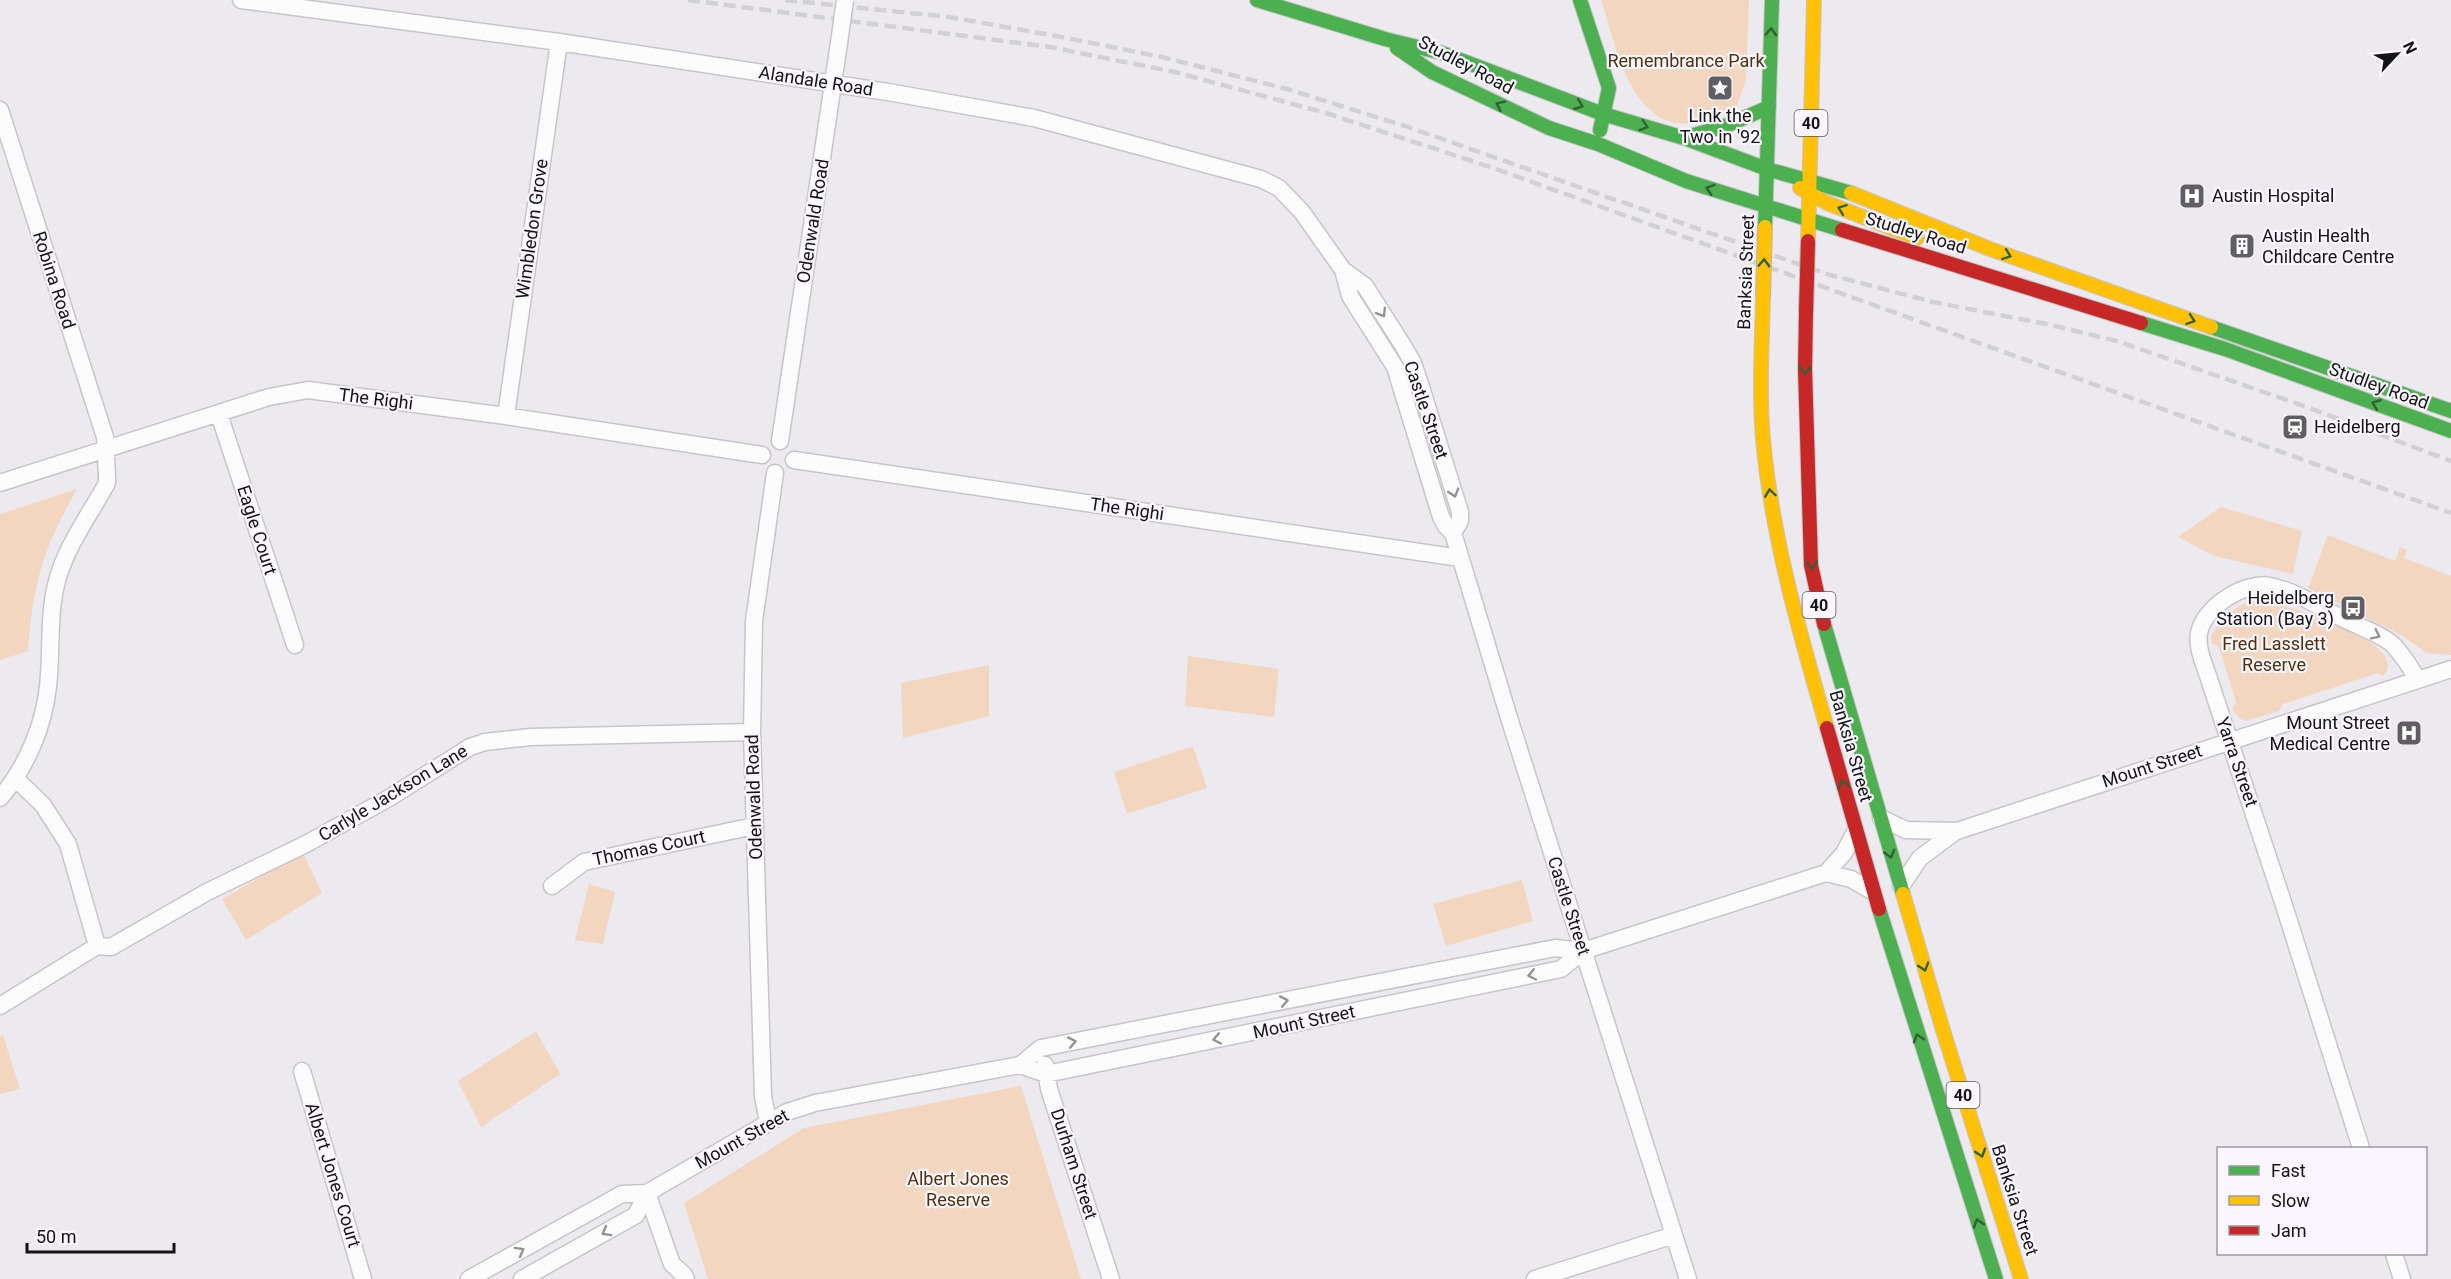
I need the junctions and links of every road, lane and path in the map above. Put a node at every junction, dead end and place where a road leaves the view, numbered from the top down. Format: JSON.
{"nodes":[{"id":1,"x":241,"y":0,"type":"edge"},
{"id":2,"x":845,"y":0,"type":"edge"},
{"id":3,"x":1257,"y":0,"type":"edge"},
{"id":4,"x":1580,"y":0,"type":"edge"},
{"id":5,"x":1772,"y":0,"type":"edge"},
{"id":6,"x":1814,"y":0,"type":"edge"},
{"id":7,"x":1385,"y":39,"type":"junction"},
{"id":8,"x":559,"y":42,"type":"junction"},
{"id":9,"x":833,"y":84,"type":"junction"},
{"id":10,"x":1769,"y":107,"type":"junction"},
{"id":11,"x":0,"y":110,"type":"edge"},
{"id":12,"x":1603,"y":114,"type":"junction"},
{"id":13,"x":1684,"y":138,"type":"junction"},
{"id":14,"x":1598,"y":144,"type":"junction"},
{"id":15,"x":1767,"y":169,"type":"junction"},
{"id":16,"x":1808,"y":187,"type":"junction"},
{"id":17,"x":1766,"y":206,"type":"junction"},
{"id":18,"x":1807,"y":219,"type":"junction"},
{"id":19,"x":1921,"y":222,"type":"junction"},
{"id":20,"x":1916,"y":237,"type":"junction"},
{"id":21,"x":1911,"y":252,"type":"junction"},
{"id":22,"x":1948,"y":262,"type":"junction"},
{"id":23,"x":1343,"y":270,"type":"joint"},
{"id":24,"x":2451,"y":411,"type":"edge"},
{"id":25,"x":219,"y":414,"type":"junction"},
{"id":26,"x":506,"y":416,"type":"junction"},
{"id":27,"x":2451,"y":431,"type":"edge"},
{"id":28,"x":780,"y":441,"type":"junction"},
{"id":29,"x":105,"y":450,"type":"junction"},
{"id":30,"x":762,"y":455,"type":"junction"},
{"id":31,"x":794,"y":460,"type":"junction"},
{"id":32,"x":776,"y":473,"type":"junction"},
{"id":33,"x":0,"y":483,"type":"edge"},
{"id":34,"x":1460,"y":558,"type":"junction"},
{"id":35,"x":295,"y":645,"type":"dead end"},
{"id":36,"x":2451,"y":669,"type":"edge"},
{"id":37,"x":2418,"y":680,"type":"junction"},
{"id":38,"x":752,"y":732,"type":"junction"},
{"id":39,"x":2229,"y":741,"type":"junction"},
{"id":40,"x":16,"y":779,"type":"junction"},
{"id":41,"x":0,"y":798,"type":"edge"},
{"id":42,"x":1880,"y":817,"type":"junction"},
{"id":43,"x":754,"y":826,"type":"junction"},
{"id":44,"x":1856,"y":830,"type":"junction"},
{"id":45,"x":1957,"y":831,"type":"junction"},
{"id":46,"x":1826,"y":873,"type":"junction"},
{"id":47,"x":552,"y":886,"type":"dead end"},
{"id":48,"x":1900,"y":887,"type":"junction"},
{"id":49,"x":1874,"y":893,"type":"junction"},
{"id":50,"x":97,"y":946,"type":"junction"},
{"id":51,"x":1583,"y":951,"type":"junction"},
{"id":52,"x":0,"y":1006,"type":"edge"},
{"id":53,"x":1041,"y":1048,"type":"junction"},
{"id":54,"x":1020,"y":1065,"type":"junction"},
{"id":55,"x":302,"y":1071,"type":"dead end"},
{"id":56,"x":1046,"y":1074,"type":"junction"},
{"id":57,"x":768,"y":1122,"type":"junction"},
{"id":58,"x":2360,"y":1147,"type":"edge"},
{"id":59,"x":647,"y":1193,"type":"junction"},
{"id":60,"x":1674,"y":1235,"type":"junction"},
{"id":61,"x":2394,"y":1255,"type":"edge"},
{"id":62,"x":669,"y":1271,"type":"edge"},
{"id":63,"x":363,"y":1279,"type":"edge"},
{"id":64,"x":469,"y":1279,"type":"edge"},
{"id":65,"x":522,"y":1279,"type":"edge"},
{"id":66,"x":686,"y":1279,"type":"edge"},
{"id":67,"x":1111,"y":1279,"type":"edge"},
{"id":68,"x":1535,"y":1279,"type":"edge"},
{"id":69,"x":1688,"y":1279,"type":"edge"},
{"id":70,"x":1996,"y":1279,"type":"edge"},
{"id":71,"x":2021,"y":1279,"type":"edge"},
{"id":72,"x":2402,"y":1279,"type":"edge"}],
"edges":[{"from":1,"to":8,"type":"street","name":"Alandale Road"},
{"from":2,"to":9,"type":"street","name":"Odenwald Road","bridge":true},
{"from":3,"to":7,"type":"main road","name":"Studley Road"},
{"from":4,"to":12,"type":"main road"},
{"from":10,"to":5,"type":"main road","number":"40","one_way":true},
{"from":6,"to":16,"type":"main road","number":"40"},
{"from":7,"to":12,"type":"main road","name":"Studley Road","one_way":true},
{"from":14,"to":7,"type":"main road","name":"Studley Road","one_way":true},
{"from":8,"to":9,"type":"street","name":"Alandale Road"},
{"from":8,"to":26,"type":"street","name":"Wimbledon Grove"},
{"from":9,"to":23,"type":"street","name":"Alandale Road"},
{"from":9,"to":28,"type":"street","name":"Odenwald Road"},
{"from":10,"to":13,"type":"main road"},
{"from":10,"to":15,"type":"main road","number":"40"},
{"from":11,"to":29,"type":"street","name":"Robina Road"},
{"from":12,"to":13,"type":"main road","name":"Studley Road","one_way":true},
{"from":12,"to":14,"type":"main road"},
{"from":13,"to":15,"type":"main road","name":"Studley Road"},
{"from":17,"to":14,"type":"main road","name":"Studley Road","one_way":true},
{"from":15,"to":16,"type":"main road","name":"Studley Road"},
{"from":15,"to":17,"type":"main road","number":"40"},
{"from":16,"to":18,"type":"main road","number":"40"},
{"from":16,"to":19,"type":"main road","name":"Studley Road"},
{"from":20,"to":16,"type":"main road","one_way":true},
{"from":17,"to":18,"type":"main road","name":"Studley Road"},
{"from":44,"to":17,"type":"main road","name":"Banksia Street","number":"40","one_way":true,"bridge":true},
{"from":18,"to":21,"type":"main road","name":"Studley Road"},
{"from":18,"to":42,"type":"main road","name":"Banksia Street","number":"40","one_way":true,"bridge":true},
{"from":19,"to":20,"type":"main road"},
{"from":19,"to":24,"type":"main road","name":"Studley Road","one_way":true},
{"from":20,"to":21,"type":"main road"},
{"from":20,"to":22,"type":"main road"},
{"from":21,"to":22,"type":"main road","name":"Studley Road"},
{"from":27,"to":22,"type":"main road","name":"Studley Road","one_way":true},
{"from":23,"to":34,"type":"street","name":"Castle Street"},
{"from":25,"to":26,"type":"street","name":"The Righi"},
{"from":25,"to":29,"type":"street","name":"The Righi"},
{"from":25,"to":35,"type":"street","name":"Eagle Court"},
{"from":26,"to":30,"type":"street","name":"The Righi"},
{"from":28,"to":30,"type":"street"},
{"from":28,"to":31,"type":"street"},
{"from":29,"to":33,"type":"street","name":"The Righi"},
{"from":29,"to":40,"type":"street","name":"Robina Road"},
{"from":30,"to":32,"type":"street"},
{"from":31,"to":32,"type":"street"},
{"from":31,"to":34,"type":"street","name":"The Righi"},
{"from":32,"to":38,"type":"street","name":"Odenwald Road"},
{"from":34,"to":51,"type":"street","name":"Castle Street"},
{"from":36,"to":37,"type":"street","name":"Mount Street"},
{"from":37,"to":39,"type":"street","name":"Mount Street"},
{"from":39,"to":37,"type":"street","name":"Yarra Street","one_way":true},
{"from":38,"to":43,"type":"street","name":"Odenwald Road"},
{"from":38,"to":50,"type":"street","name":"Carlyle Jackson Lane"},
{"from":39,"to":45,"type":"street","name":"Mount Street"},
{"from":39,"to":58,"type":"street","name":"Yarra Street"},
{"from":40,"to":41,"type":"street","name":"Robina Road"},
{"from":40,"to":50,"type":"street"},
{"from":42,"to":45,"type":"street","name":"Mount Street"},
{"from":42,"to":48,"type":"main road","name":"Banksia Street","number":"40","one_way":true},
{"from":43,"to":47,"type":"street","name":"Thomas Court"},
{"from":43,"to":57,"type":"street","name":"Odenwald Road"},
{"from":44,"to":46,"type":"street"},
{"from":44,"to":49,"type":"main road","name":"Banksia Street","number":"40"},
{"from":45,"to":48,"type":"street","name":"Mount Street"},
{"from":46,"to":49,"type":"street"},
{"from":46,"to":51,"type":"street","name":"Mount Street"},
{"from":48,"to":71,"type":"main road","name":"Banksia Street","number":"40","one_way":true},
{"from":70,"to":49,"type":"main road","name":"Banksia Street","number":"40","one_way":true},
{"from":50,"to":52,"type":"street","name":"Carlyle Jackson Lane"},
{"from":53,"to":51,"type":"street","name":"Mount Street","one_way":true},
{"from":51,"to":56,"type":"street","name":"Mount Street","one_way":true},
{"from":51,"to":60,"type":"street","name":"Castle Street"},
{"from":53,"to":54,"type":"street","name":"Mount Street"},
{"from":53,"to":56,"type":"street","name":"Durham Street"},
{"from":54,"to":56,"type":"street","name":"Mount Street"},
{"from":54,"to":57,"type":"street","name":"Mount Street"},
{"from":55,"to":63,"type":"street","name":"Albert Jones Court"},
{"from":56,"to":67,"type":"street","name":"Durham Street"},
{"from":57,"to":59,"type":"street","name":"Mount Street"},
{"from":59,"to":62,"type":"street"},
{"from":64,"to":59,"type":"street","name":"Mount Street","one_way":true},
{"from":59,"to":65,"type":"street","name":"Mount Street","one_way":true},
{"from":60,"to":68,"type":"street"},
{"from":60,"to":69,"type":"street","name":"Castle Street"},
{"from":61,"to":72,"type":"street"},
{"from":62,"to":66,"type":"street"}]}
